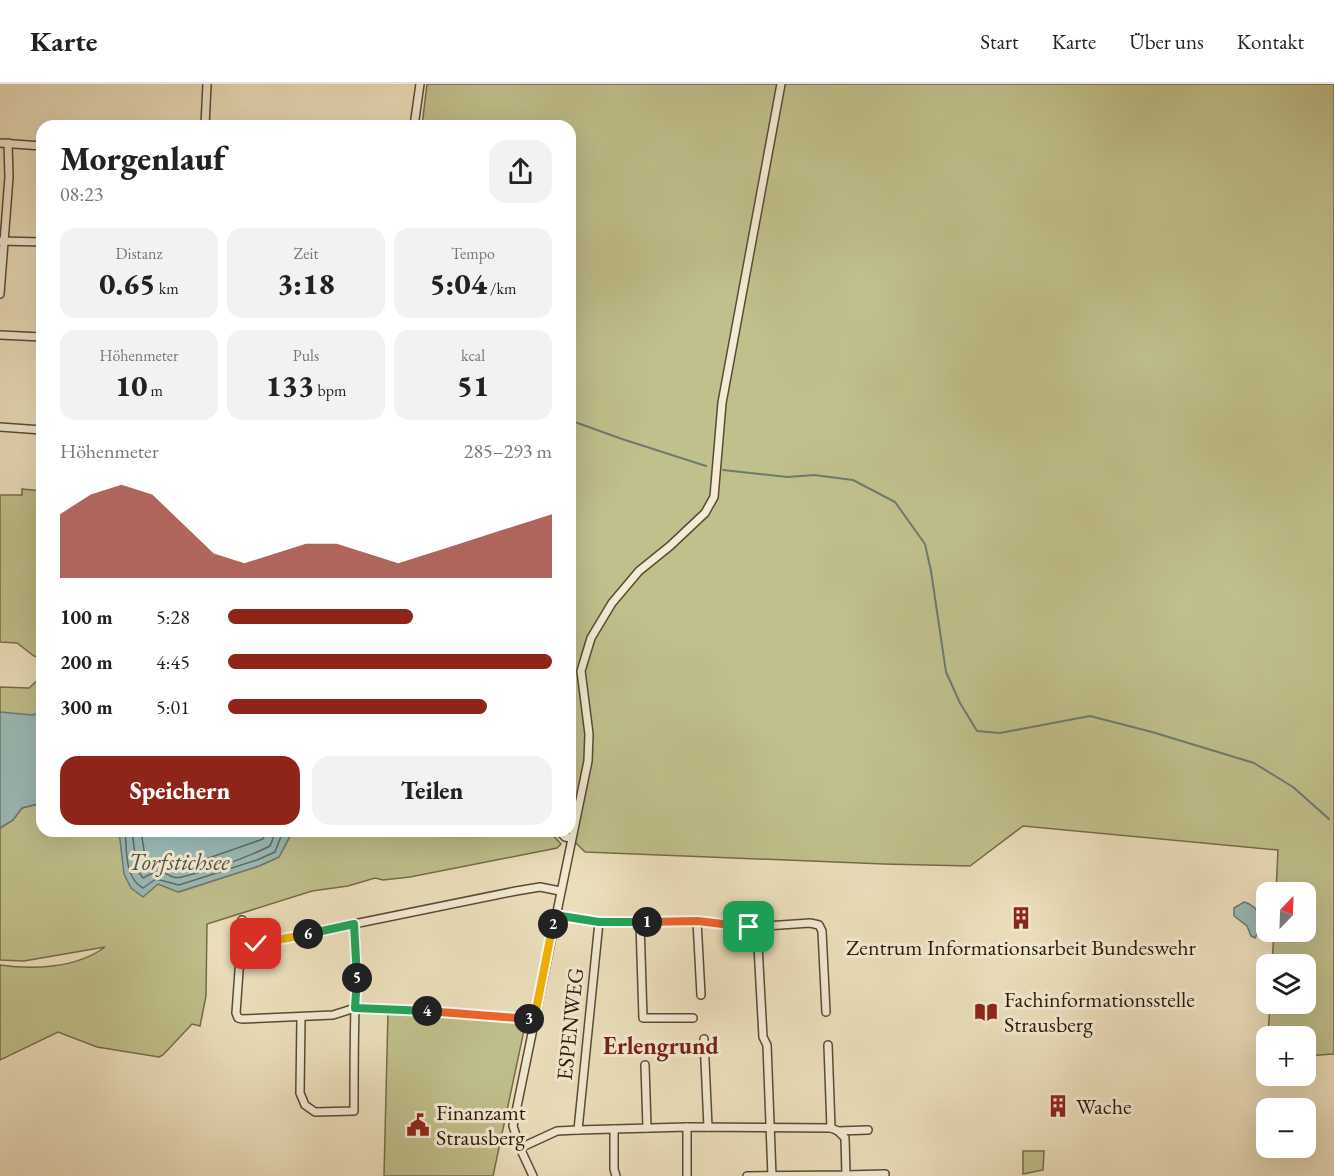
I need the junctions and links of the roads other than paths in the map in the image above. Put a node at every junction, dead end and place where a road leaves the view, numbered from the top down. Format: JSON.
{"nodes":[{"id":1,"x":207,"y":84,"type":"edge"},
{"id":2,"x":420,"y":84,"type":"edge"},
{"id":3,"x":781,"y":84,"type":"edge"},
{"id":4,"x":205,"y":120,"type":"edge"},
{"id":5,"x":415,"y":120,"type":"edge"},
{"id":6,"x":4,"y":143,"type":"edge"},
{"id":7,"x":36,"y":146,"type":"edge"},
{"id":8,"x":2,"y":241,"type":"edge"},
{"id":9,"x":36,"y":242,"type":"edge"},
{"id":10,"x":0,"y":294,"type":"edge"},
{"id":11,"x":0,"y":334,"type":"edge"},
{"id":12,"x":36,"y":337,"type":"edge"},
{"id":13,"x":0,"y":428,"type":"edge"},
{"id":14,"x":36,"y":430,"type":"edge"},
{"id":15,"x":576,"y":815,"type":"edge"},
{"id":16,"x":565,"y":837,"type":"edge"},
{"id":17,"x":571,"y":838,"type":"joint"},
{"id":18,"x":560,"y":891,"type":"junction"},
{"id":19,"x":555,"y":915,"type":"junction"},
{"id":20,"x":242,"y":920,"type":"dead end"},
{"id":21,"x":697,"y":921,"type":"junction"},
{"id":22,"x":599,"y":922,"type":"junction"},
{"id":23,"x":640,"y":923,"type":"junction"},
{"id":24,"x":354,"y":924,"type":"junction"},
{"id":25,"x":757,"y":927,"type":"junction"},
{"id":26,"x":241,"y":943,"type":"junction"},
{"id":27,"x":701,"y":995,"type":"dead end"},
{"id":28,"x":355,"y":1008,"type":"junction"},
{"id":29,"x":826,"y":1012,"type":"dead end"},
{"id":30,"x":301,"y":1017,"type":"junction"},
{"id":31,"x":693,"y":1018,"type":"dead end"},
{"id":32,"x":534,"y":1020,"type":"junction"},
{"id":33,"x":704,"y":1039,"type":"dead end"},
{"id":34,"x":828,"y":1045,"type":"dead end"},
{"id":35,"x":645,"y":1065,"type":"dead end"},
{"id":36,"x":771,"y":1126,"type":"junction"},
{"id":37,"x":687,"y":1127,"type":"junction"},
{"id":38,"x":708,"y":1127,"type":"junction"},
{"id":39,"x":648,"y":1128,"type":"junction"},
{"id":40,"x":614,"y":1129,"type":"junction"},
{"id":41,"x":834,"y":1129,"type":"junction"},
{"id":42,"x":578,"y":1130,"type":"junction"},
{"id":43,"x":868,"y":1130,"type":"dead end"},
{"id":44,"x":520,"y":1148,"type":"junction"},
{"id":45,"x":885,"y":1174,"type":"dead end"},
{"id":46,"x":846,"y":1175,"type":"edge"},
{"id":47,"x":531,"y":1176,"type":"edge"},
{"id":48,"x":616,"y":1176,"type":"edge"},
{"id":49,"x":687,"y":1176,"type":"edge"},
{"id":50,"x":747,"y":1176,"type":"edge"},
{"id":51,"x":772,"y":1176,"type":"edge"}],
"edges":[{"from":1,"to":4,"type":"street"},
{"from":2,"to":5,"type":"street"},
{"from":3,"to":15,"type":"street"},
{"from":6,"to":7,"type":"street"},
{"from":6,"to":8,"type":"street"},
{"from":8,"to":9,"type":"street"},
{"from":8,"to":10,"type":"street"},
{"from":11,"to":12,"type":"street"},
{"from":13,"to":14,"type":"street"},
{"from":16,"to":17,"type":"street"},
{"from":17,"to":18,"type":"street"},
{"from":18,"to":19,"type":"street"},
{"from":18,"to":24,"type":"street"},
{"from":19,"to":22,"type":"street"},
{"from":19,"to":32,"type":"street"},
{"from":20,"to":26,"type":"street"},
{"from":21,"to":23,"type":"street"},
{"from":21,"to":25,"type":"street"},
{"from":21,"to":27,"type":"street"},
{"from":22,"to":23,"type":"street"},
{"from":22,"to":42,"type":"street","name":"ESPENWEG"},
{"from":23,"to":31,"type":"street"},
{"from":24,"to":26,"type":"street"},
{"from":24,"to":28,"type":"street"},
{"from":25,"to":29,"type":"street"},
{"from":25,"to":36,"type":"street"},
{"from":26,"to":30,"type":"street"},
{"from":28,"to":30,"type":"street"},
{"from":28,"to":30,"type":"street"},
{"from":28,"to":32,"type":"street"},
{"from":32,"to":44,"type":"street"},
{"from":33,"to":38,"type":"street"},
{"from":34,"to":41,"type":"street"},
{"from":35,"to":39,"type":"street"},
{"from":36,"to":38,"type":"street"},
{"from":36,"to":41,"type":"street"},
{"from":36,"to":51,"type":"street"},
{"from":37,"to":38,"type":"street"},
{"from":37,"to":39,"type":"street"},
{"from":37,"to":49,"type":"street"},
{"from":39,"to":40,"type":"street"},
{"from":40,"to":42,"type":"street"},
{"from":40,"to":48,"type":"street"},
{"from":41,"to":43,"type":"street"},
{"from":41,"to":46,"type":"street"},
{"from":42,"to":44,"type":"street"},
{"from":44,"to":47,"type":"street"},
{"from":45,"to":46,"type":"street"},
{"from":46,"to":51,"type":"street"},
{"from":50,"to":51,"type":"street"}]}
